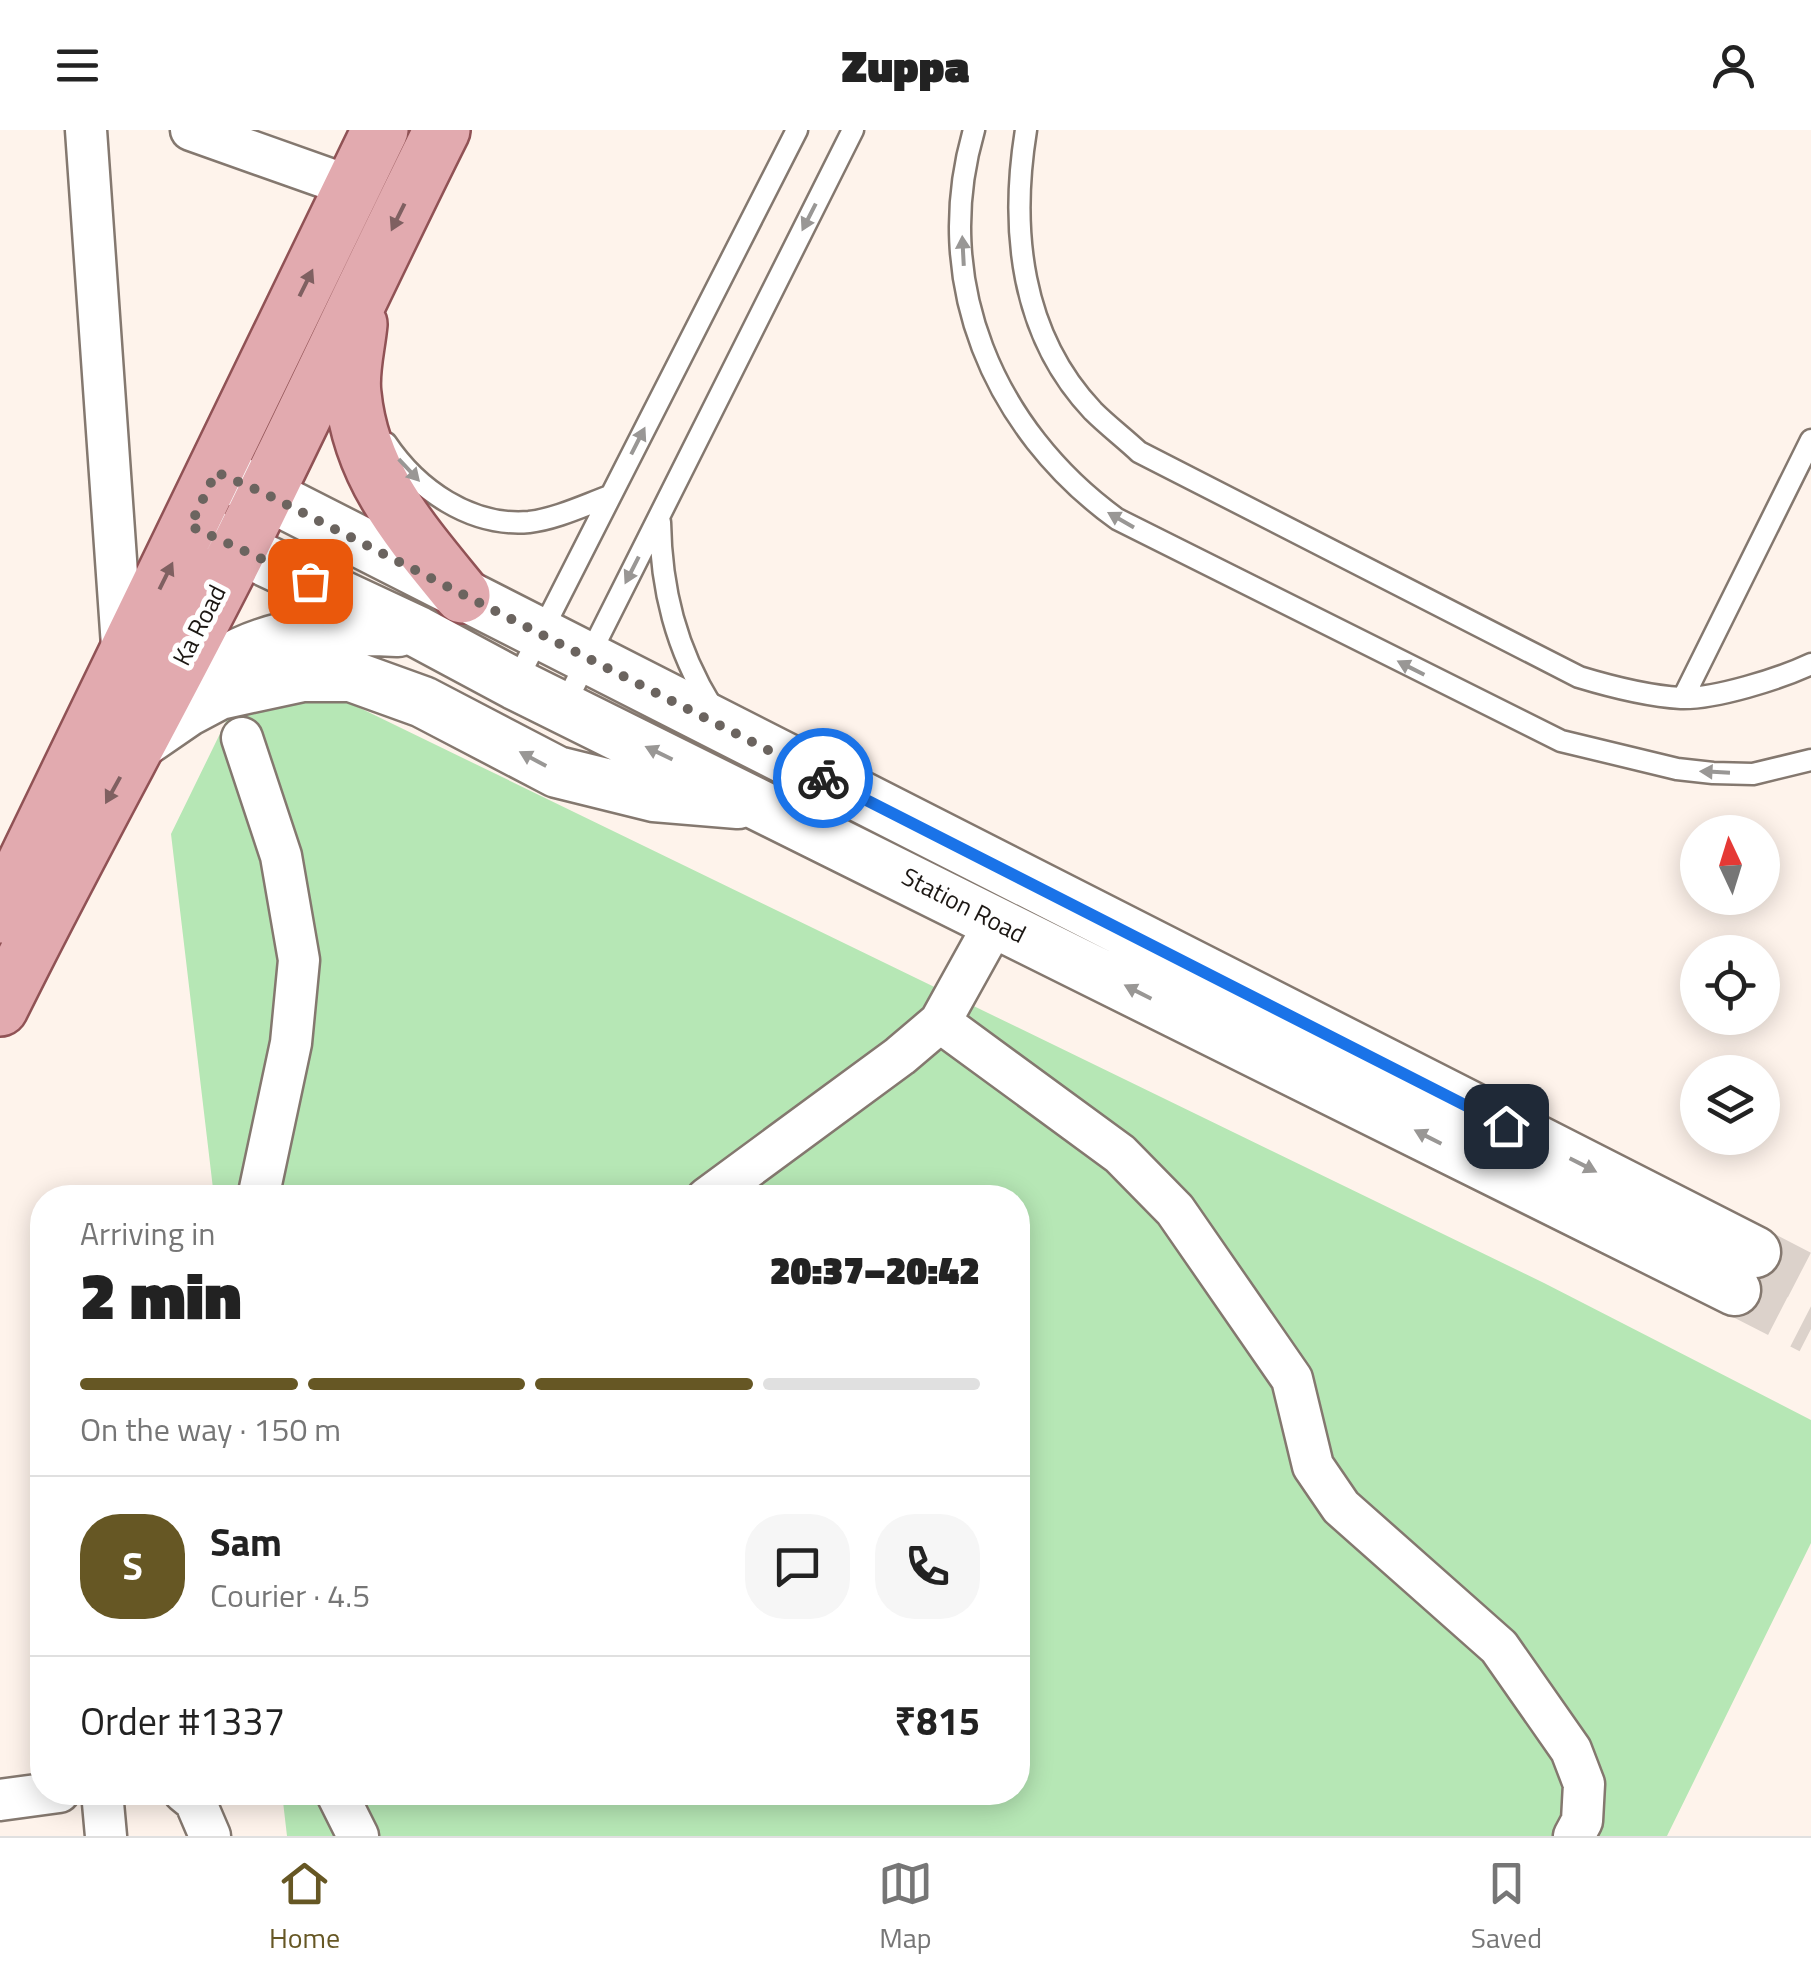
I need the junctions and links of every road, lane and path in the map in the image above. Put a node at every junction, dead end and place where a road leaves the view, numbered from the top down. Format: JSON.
{"nodes":[{"id":1,"x":86,"y":130,"type":"edge"},
{"id":2,"x":191,"y":130,"type":"edge"},
{"id":3,"x":380,"y":130,"type":"edge"},
{"id":4,"x":442,"y":130,"type":"edge"},
{"id":5,"x":797,"y":130,"type":"edge"},
{"id":6,"x":853,"y":130,"type":"edge"},
{"id":7,"x":974,"y":130,"type":"edge"},
{"id":8,"x":1026,"y":130,"type":"edge"},
{"id":9,"x":352,"y":187,"type":"junction"},
{"id":10,"x":362,"y":292,"type":"junction"},
{"id":11,"x":352,"y":391,"type":"junction"},
{"id":12,"x":1811,"y":440,"type":"edge"},
{"id":13,"x":240,"y":483,"type":"junction"},
{"id":14,"x":610,"y":496,"type":"junction"},
{"id":15,"x":660,"y":515,"type":"junction"},
{"id":16,"x":190,"y":526,"type":"junction"},
{"id":17,"x":239,"y":548,"type":"junction"},
{"id":18,"x":462,"y":594,"type":"junction"},
{"id":19,"x":418,"y":632,"type":"junction"},
{"id":20,"x":540,"y":635,"type":"junction"},
{"id":21,"x":587,"y":658,"type":"junction"},
{"id":22,"x":124,"y":663,"type":"junction"},
{"id":23,"x":1811,"y":664,"type":"edge"},
{"id":24,"x":515,"y":684,"type":"junction"},
{"id":25,"x":1683,"y":698,"type":"junction"},
{"id":26,"x":564,"y":706,"type":"junction"},
{"id":27,"x":726,"y":729,"type":"junction"},
{"id":28,"x":242,"y":738,"type":"dead end"},
{"id":29,"x":139,"y":744,"type":"junction"},
{"id":30,"x":1811,"y":760,"type":"edge"},
{"id":31,"x":764,"y":805,"type":"junction"},
{"id":32,"x":0,"y":915,"type":"edge"},
{"id":33,"x":996,"y":921,"type":"junction"},
{"id":34,"x":0,"y":1008,"type":"edge"},
{"id":35,"x":940,"y":1022,"type":"junction"},
{"id":36,"x":261,"y":1185,"type":"edge"},
{"id":37,"x":725,"y":1185,"type":"edge"},
{"id":38,"x":30,"y":1796,"type":"edge"},
{"id":39,"x":0,"y":1800,"type":"edge"},
{"id":40,"x":103,"y":1805,"type":"edge"},
{"id":41,"x":196,"y":1805,"type":"edge"},
{"id":42,"x":106,"y":1836,"type":"edge"},
{"id":43,"x":210,"y":1836,"type":"edge"},
{"id":44,"x":1574,"y":1836,"type":"edge"}],
"edges":[{"from":1,"to":22,"type":"street"},
{"from":2,"to":9,"type":"street"},
{"from":3,"to":9,"type":"main road","name":"Ka Road"},
{"from":4,"to":10,"type":"main road","name":"Ka Road","one_way":true},
{"from":14,"to":5,"type":"lane","one_way":true},
{"from":6,"to":15,"type":"lane","one_way":true},
{"from":30,"to":7,"type":"lane","one_way":true},
{"from":8,"to":25,"type":"lane"},
{"from":13,"to":9,"type":"main road","name":"Ka Road","one_way":true},
{"from":10,"to":11,"type":"main road"},
{"from":10,"to":13,"type":"main road","name":"Ka Road"},
{"from":11,"to":14,"type":"lane","one_way":true},
{"from":11,"to":18,"type":"main road"},
{"from":12,"to":25,"type":"lane"},
{"from":13,"to":16,"type":"main road","name":"Ka Road"},
{"from":13,"to":17,"type":"main road","name":"Ka Road"},
{"from":13,"to":18,"type":"street"},
{"from":14,"to":20,"type":"lane"},
{"from":15,"to":21,"type":"lane","one_way":true},
{"from":15,"to":27,"type":"lane"},
{"from":16,"to":17,"type":"street","name":"Station Road"},
{"from":22,"to":16,"type":"main road","name":"Ka Road","one_way":true},
{"from":17,"to":19,"type":"street","name":"Station Road"},
{"from":17,"to":29,"type":"main road","name":"Ka Road"},
{"from":18,"to":20,"type":"street"},
{"from":19,"to":24,"type":"street","name":"Station Road"},
{"from":19,"to":29,"type":"street"},
{"from":20,"to":21,"type":"street"},
{"from":20,"to":24,"type":"lane"},
{"from":21,"to":26,"type":"lane"},
{"from":21,"to":27,"type":"street"},
{"from":22,"to":32,"type":"main road","name":"Ka Road"},
{"from":23,"to":25,"type":"lane"},
{"from":24,"to":26,"type":"street","name":"Station Road"},
{"from":31,"to":26,"type":"street","name":"Station Road","one_way":true},
{"from":27,"to":33,"type":"street","name":"Station Road","one_way":true},
{"from":28,"to":36,"type":"street"},
{"from":31,"to":29,"type":"street","one_way":true},
{"from":29,"to":34,"type":"main road","name":"Ka Road","one_way":true},
{"from":31,"to":33,"type":"street","name":"Station Road"},
{"from":33,"to":35,"type":"street"},
{"from":35,"to":37,"type":"street"},
{"from":35,"to":44,"type":"street"},
{"from":38,"to":39,"type":"street"},
{"from":40,"to":42,"type":"street"},
{"from":41,"to":43,"type":"street"}]}
